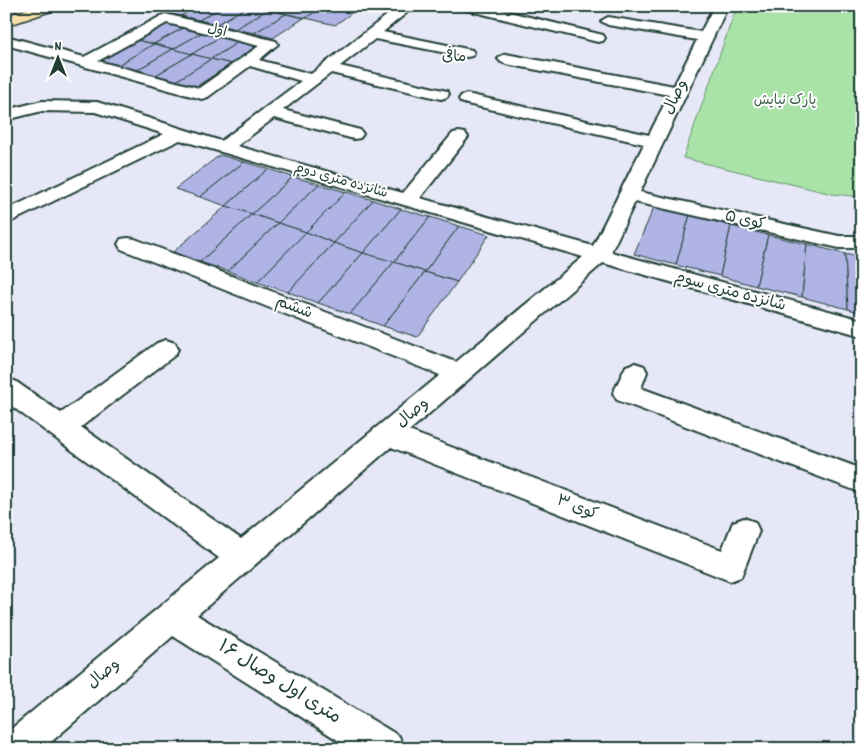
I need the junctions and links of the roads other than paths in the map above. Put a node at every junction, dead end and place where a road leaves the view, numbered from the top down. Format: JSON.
{"nodes":[{"id":1,"x":52,"y":6,"type":"edge"},
{"id":2,"x":408,"y":6,"type":"edge"},
{"id":3,"x":467,"y":6,"type":"edge"},
{"id":4,"x":721,"y":6,"type":"edge"},
{"id":5,"x":486,"y":8,"type":"edge"},
{"id":6,"x":6,"y":20,"type":"edge"},
{"id":7,"x":608,"y":21,"type":"dead end"},
{"id":8,"x":372,"y":34,"type":"junction"},
{"id":9,"x":705,"y":37,"type":"junction"},
{"id":10,"x":598,"y":38,"type":"dead end"},
{"id":11,"x":6,"y":40,"type":"edge"},
{"id":12,"x":467,"y":53,"type":"dead end"},
{"id":13,"x":506,"y":59,"type":"dead end"},
{"id":14,"x":247,"y":61,"type":"junction"},
{"id":15,"x":85,"y":62,"type":"junction"},
{"id":16,"x":328,"y":68,"type":"junction"},
{"id":17,"x":314,"y":79,"type":"junction"},
{"id":18,"x":678,"y":92,"type":"junction"},
{"id":19,"x":441,"y":94,"type":"dead end"},
{"id":20,"x":467,"y":99,"type":"dead end"},
{"id":21,"x":272,"y":112,"type":"junction"},
{"id":22,"x":6,"y":115,"type":"edge"},
{"id":23,"x":178,"y":134,"type":"junction"},
{"id":24,"x":354,"y":134,"type":"dead end"},
{"id":25,"x":459,"y":137,"type":"dead end"},
{"id":26,"x":654,"y":141,"type":"junction"},
{"id":27,"x":224,"y":148,"type":"junction"},
{"id":28,"x":628,"y":195,"type":"junction"},
{"id":29,"x":408,"y":200,"type":"junction"},
{"id":30,"x":6,"y":218,"type":"edge"},
{"id":31,"x":862,"y":242,"type":"edge"},
{"id":32,"x":128,"y":244,"type":"dead end"},
{"id":33,"x":599,"y":256,"type":"junction"},
{"id":34,"x":862,"y":328,"type":"edge"},
{"id":35,"x":166,"y":349,"type":"dead end"},
{"id":36,"x":635,"y":372,"type":"dead end"},
{"id":37,"x":460,"y":373,"type":"junction"},
{"id":38,"x":6,"y":388,"type":"edge"},
{"id":39,"x":62,"y":426,"type":"junction"},
{"id":40,"x":388,"y":434,"type":"junction"},
{"id":41,"x":862,"y":481,"type":"edge"},
{"id":42,"x":744,"y":531,"type":"dead end"},
{"id":43,"x":242,"y":557,"type":"junction"},
{"id":44,"x":172,"y":617,"type":"junction"},
{"id":45,"x":15,"y":749,"type":"edge"},
{"id":46,"x":386,"y":749,"type":"edge"}],
"edges":[{"from":1,"to":6,"type":"main road"},
{"from":2,"to":8,"type":"street"},
{"from":3,"to":5,"type":"street"},
{"from":4,"to":9,"type":"street","name":"وصال"},
{"from":5,"to":10,"type":"street"},
{"from":7,"to":9,"type":"street"},
{"from":8,"to":12,"type":"street"},
{"from":8,"to":16,"type":"street"},
{"from":9,"to":18,"type":"street","name":"وصال"},
{"from":11,"to":15,"type":"street"},
{"from":13,"to":18,"type":"street"},
{"from":14,"to":15,"type":"street"},
{"from":14,"to":15,"type":"street","name":"اول"},
{"from":14,"to":17,"type":"street"},
{"from":16,"to":17,"type":"street"},
{"from":16,"to":19,"type":"street"},
{"from":17,"to":21,"type":"street"},
{"from":18,"to":26,"type":"street","name":"وصال"},
{"from":20,"to":26,"type":"street"},
{"from":21,"to":24,"type":"street"},
{"from":21,"to":27,"type":"street"},
{"from":22,"to":23,"type":"street","name":"شانزده متری دوم"},
{"from":23,"to":27,"type":"street","name":"شانزده متری دوم"},
{"from":23,"to":30,"type":"street"},
{"from":25,"to":29,"type":"street"},
{"from":26,"to":28,"type":"street","name":"وصال"},
{"from":27,"to":29,"type":"street","name":"شانزده متری دوم"},
{"from":28,"to":31,"type":"street","name":"کوی ۵"},
{"from":28,"to":33,"type":"street","name":"وصال"},
{"from":29,"to":33,"type":"street","name":"شانزده متری دوم"},
{"from":32,"to":37,"type":"street","name":"ششم"},
{"from":33,"to":34,"type":"street","name":"شانزده متری سوم"},
{"from":33,"to":37,"type":"street","name":"وصال"},
{"from":35,"to":39,"type":"street"},
{"from":36,"to":41,"type":"street"},
{"from":37,"to":40,"type":"street","name":"وصال"},
{"from":38,"to":39,"type":"street"},
{"from":39,"to":43,"type":"street"},
{"from":40,"to":42,"type":"street","name":"کوی ۳"},
{"from":40,"to":43,"type":"street","name":"وصال"},
{"from":43,"to":44,"type":"street","name":"وصال"},
{"from":44,"to":45,"type":"street","name":"وصال"},
{"from":44,"to":46,"type":"street","name":"۱۶ متری اول وصال"}]}
